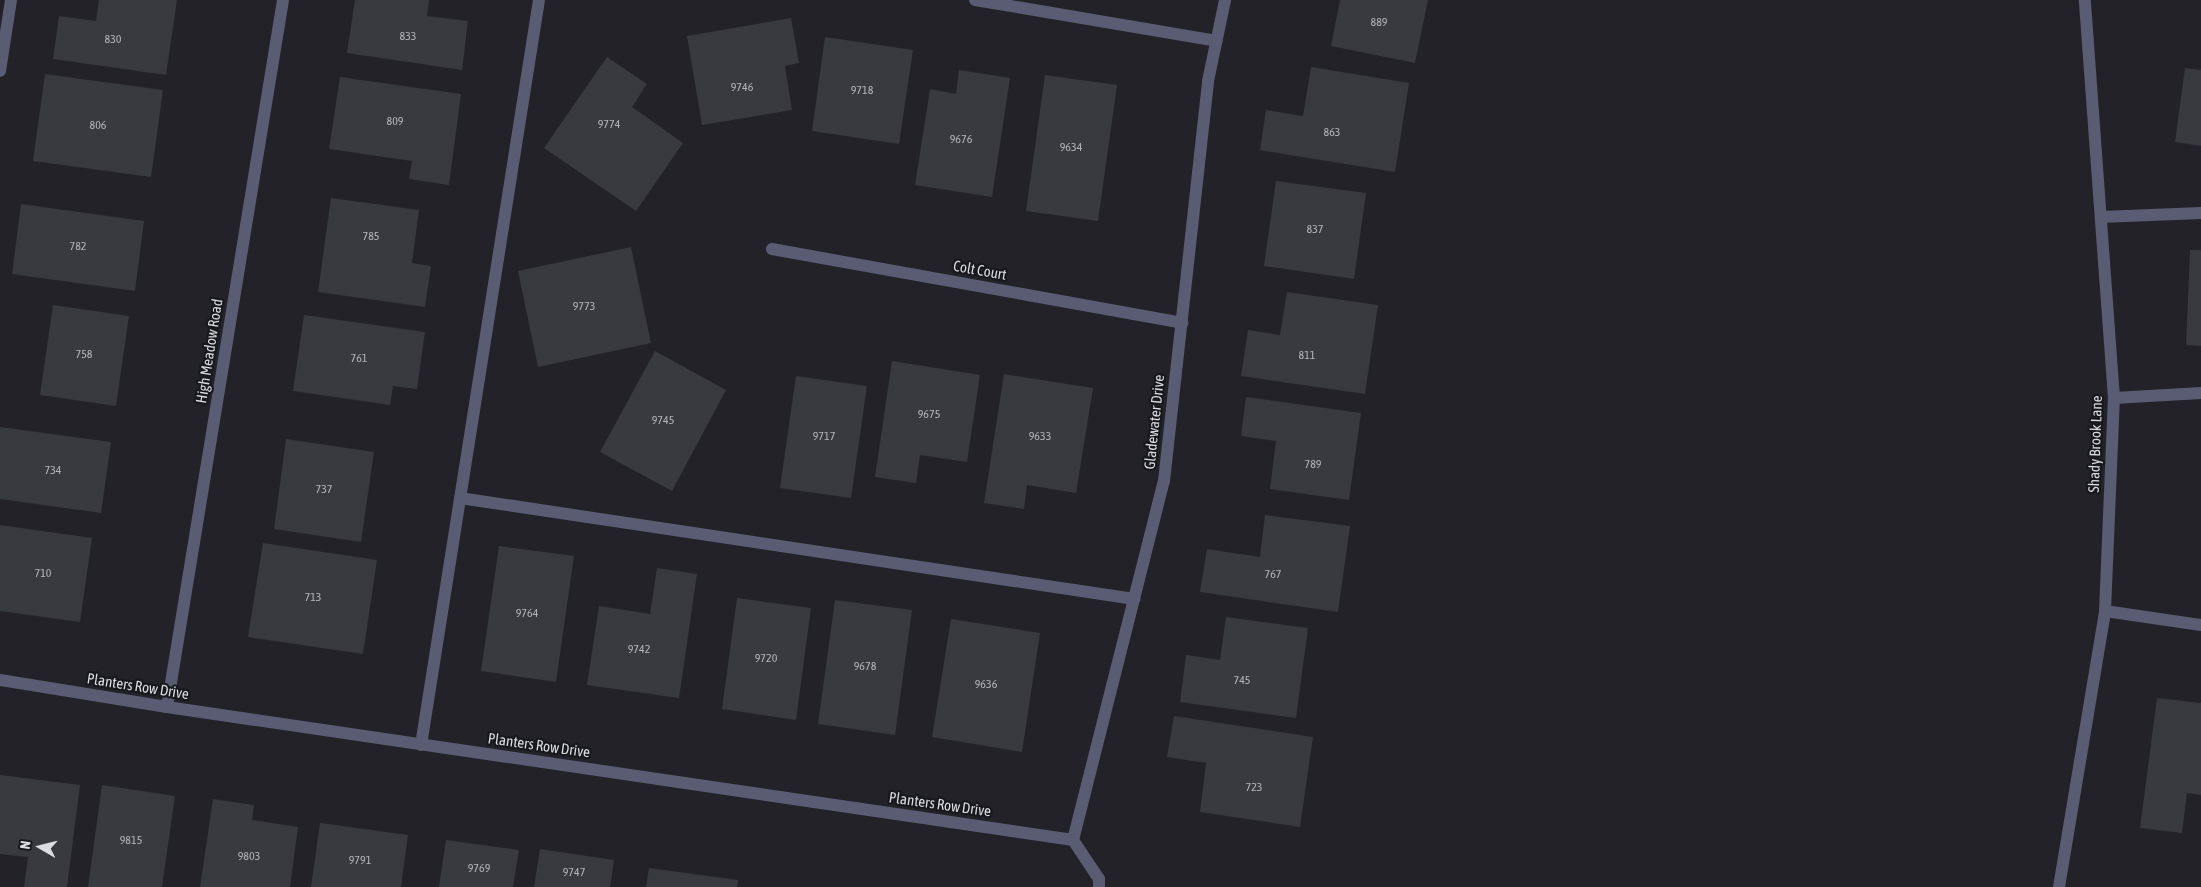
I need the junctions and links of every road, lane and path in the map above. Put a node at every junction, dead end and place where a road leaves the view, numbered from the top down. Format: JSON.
{"nodes":[{"id":1,"x":11,"y":0,"type":"edge"},
{"id":2,"x":282,"y":0,"type":"edge"},
{"id":3,"x":539,"y":0,"type":"edge"},
{"id":4,"x":975,"y":0,"type":"edge"},
{"id":5,"x":1225,"y":0,"type":"edge"},
{"id":6,"x":2086,"y":0,"type":"edge"},
{"id":7,"x":1217,"y":41,"type":"junction"},
{"id":8,"x":0,"y":71,"type":"edge"},
{"id":9,"x":2201,"y":213,"type":"edge"},
{"id":10,"x":2101,"y":217,"type":"junction"},
{"id":11,"x":772,"y":249,"type":"dead end"},
{"id":12,"x":1182,"y":323,"type":"junction"},
{"id":13,"x":2201,"y":393,"type":"edge"},
{"id":14,"x":2114,"y":398,"type":"junction"},
{"id":15,"x":460,"y":498,"type":"junction"},
{"id":16,"x":1134,"y":600,"type":"junction"},
{"id":17,"x":2105,"y":611,"type":"junction"},
{"id":18,"x":2201,"y":625,"type":"edge"},
{"id":19,"x":0,"y":680,"type":"edge"},
{"id":20,"x":167,"y":707,"type":"junction"},
{"id":21,"x":421,"y":744,"type":"junction"},
{"id":22,"x":1073,"y":840,"type":"junction"},
{"id":23,"x":1099,"y":887,"type":"edge"},
{"id":24,"x":2059,"y":887,"type":"edge"}],
"edges":[{"from":1,"to":8,"type":"street"},
{"from":2,"to":20,"type":"street","name":"High Meadow Road"},
{"from":3,"to":15,"type":"street"},
{"from":4,"to":7,"type":"street"},
{"from":5,"to":7,"type":"street","name":"Gladewater Drive"},
{"from":6,"to":10,"type":"street","name":"Shady Brook Lane"},
{"from":7,"to":12,"type":"street","name":"Gladewater Drive"},
{"from":9,"to":10,"type":"street"},
{"from":10,"to":14,"type":"street","name":"Shady Brook Lane"},
{"from":11,"to":12,"type":"street","name":"Colt Court"},
{"from":12,"to":16,"type":"street","name":"Gladewater Drive"},
{"from":13,"to":14,"type":"street"},
{"from":14,"to":17,"type":"street","name":"Shady Brook Lane"},
{"from":15,"to":16,"type":"street"},
{"from":15,"to":21,"type":"street"},
{"from":16,"to":22,"type":"street","name":"Gladewater Drive"},
{"from":17,"to":18,"type":"street"},
{"from":17,"to":24,"type":"street","name":"Shady Brook Lane"},
{"from":19,"to":20,"type":"street","name":"Planters Row Drive"},
{"from":20,"to":21,"type":"street","name":"Planters Row Drive"},
{"from":21,"to":22,"type":"street","name":"Planters Row Drive"},
{"from":22,"to":23,"type":"street"}]}
